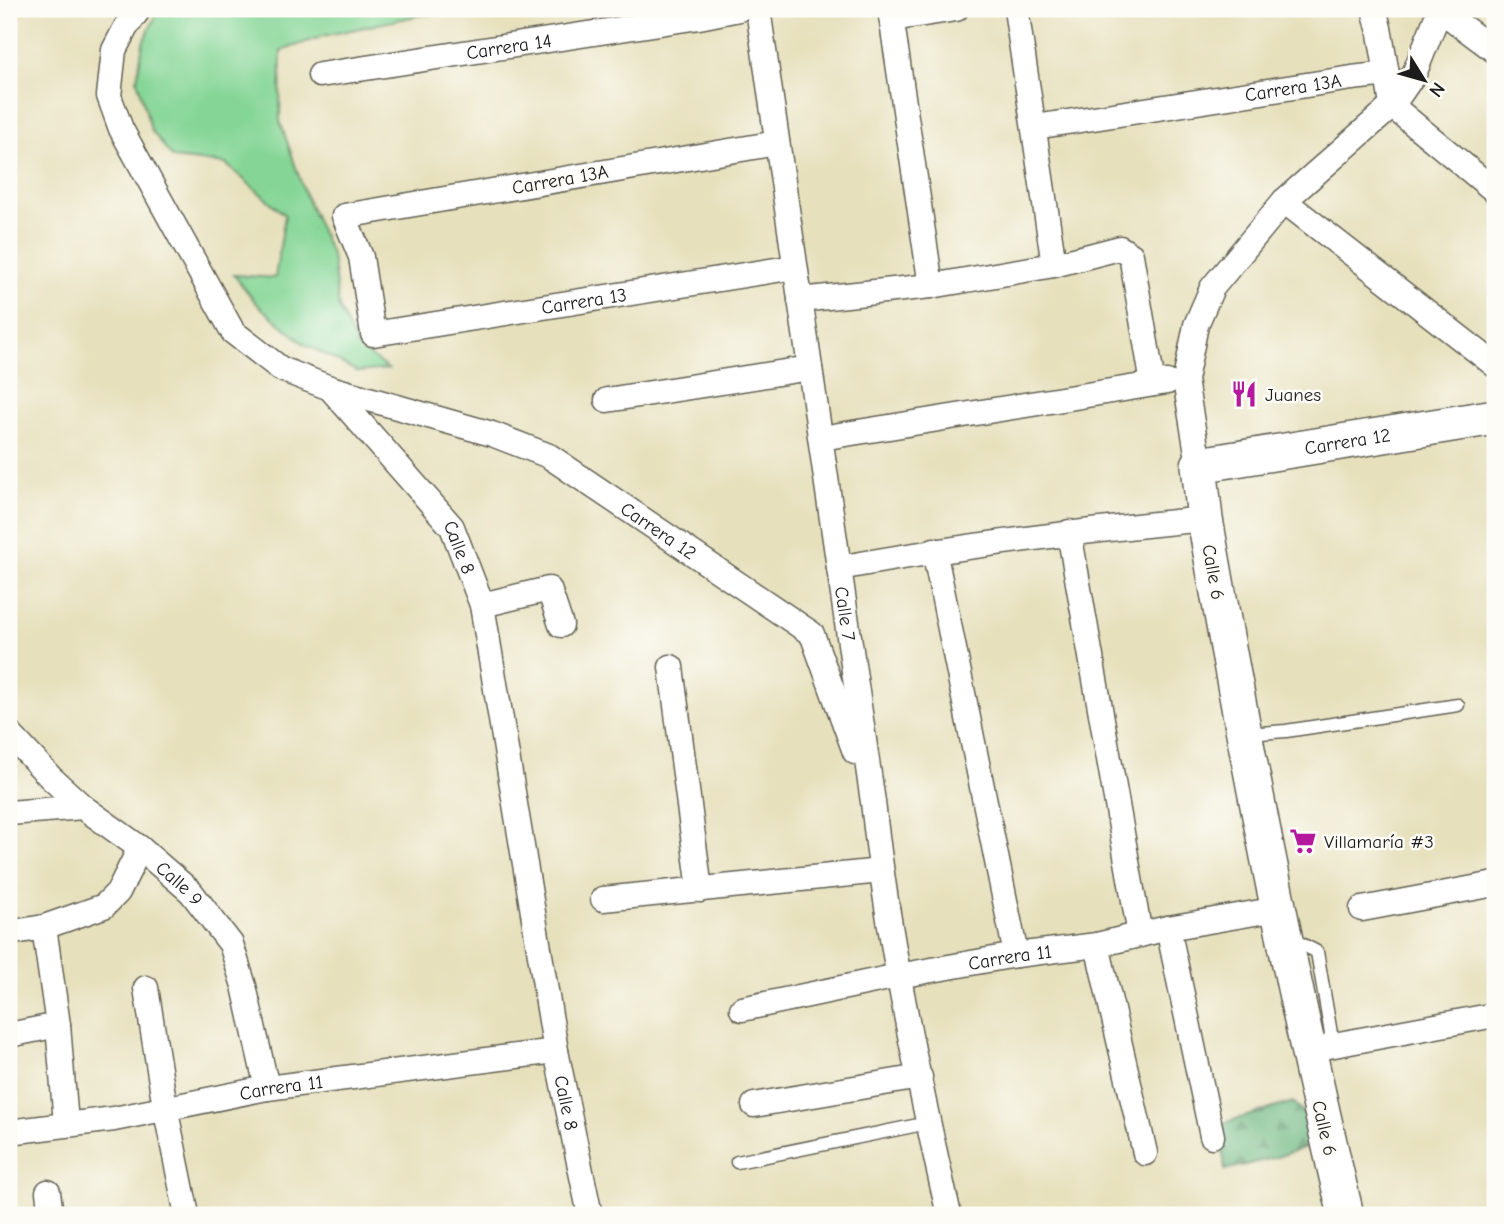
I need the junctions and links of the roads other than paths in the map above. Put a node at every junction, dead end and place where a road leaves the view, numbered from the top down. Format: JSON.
{"nodes":[{"id":1,"x":139,"y":9,"type":"edge"},
{"id":2,"x":739,"y":9,"type":"edge"},
{"id":3,"x":758,"y":9,"type":"edge"},
{"id":4,"x":956,"y":9,"type":"edge"},
{"id":5,"x":1016,"y":9,"type":"edge"},
{"id":6,"x":1374,"y":9,"type":"edge"},
{"id":7,"x":1439,"y":9,"type":"edge"},
{"id":8,"x":891,"y":14,"type":"edge"},
{"id":9,"x":1495,"y":51,"type":"edge"},
{"id":10,"x":1387,"y":74,"type":"junction"},
{"id":11,"x":320,"y":75,"type":"dead end"},
{"id":12,"x":1392,"y":106,"type":"junction"},
{"id":13,"x":1035,"y":127,"type":"junction"},
{"id":14,"x":777,"y":143,"type":"junction"},
{"id":15,"x":1495,"y":191,"type":"edge"},
{"id":16,"x":1284,"y":201,"type":"junction"},
{"id":17,"x":1054,"y":265,"type":"junction"},
{"id":18,"x":795,"y":267,"type":"junction"},
{"id":19,"x":931,"y":286,"type":"junction"},
{"id":20,"x":800,"y":300,"type":"junction"},
{"id":21,"x":373,"y":334,"type":"joint"},
{"id":22,"x":1495,"y":365,"type":"edge"},
{"id":23,"x":810,"y":368,"type":"junction"},
{"id":24,"x":1185,"y":380,"type":"junction"},
{"id":25,"x":1153,"y":384,"type":"junction"},
{"id":26,"x":330,"y":388,"type":"junction"},
{"id":27,"x":607,"y":400,"type":"dead end"},
{"id":28,"x":1495,"y":417,"type":"edge"},
{"id":29,"x":821,"y":438,"type":"junction"},
{"id":30,"x":1199,"y":465,"type":"junction"},
{"id":31,"x":1205,"y":519,"type":"junction"},
{"id":32,"x":1069,"y":532,"type":"junction"},
{"id":33,"x":934,"y":550,"type":"junction"},
{"id":34,"x":839,"y":568,"type":"junction"},
{"id":35,"x":482,"y":605,"type":"junction"},
{"id":36,"x":561,"y":625,"type":"dead end"},
{"id":37,"x":671,"y":667,"type":"dead end"},
{"id":38,"x":1458,"y":705,"type":"dead end"},
{"id":39,"x":9,"y":733,"type":"edge"},
{"id":40,"x":1243,"y":735,"type":"junction"},
{"id":41,"x":873,"y":802,"type":"junction"},
{"id":42,"x":83,"y":807,"type":"junction"},
{"id":43,"x":9,"y":813,"type":"edge"},
{"id":44,"x":140,"y":848,"type":"junction"},
{"id":45,"x":881,"y":872,"type":"junction"},
{"id":46,"x":1495,"y":884,"type":"edge"},
{"id":47,"x":700,"y":890,"type":"junction"},
{"id":48,"x":603,"y":899,"type":"dead end"},
{"id":49,"x":1362,"y":909,"type":"dead end"},
{"id":50,"x":1280,"y":922,"type":"junction"},
{"id":51,"x":44,"y":927,"type":"junction"},
{"id":52,"x":1168,"y":928,"type":"junction"},
{"id":53,"x":9,"y":933,"type":"edge"},
{"id":54,"x":1140,"y":934,"type":"junction"},
{"id":55,"x":1097,"y":945,"type":"junction"},
{"id":56,"x":1016,"y":955,"type":"junction"},
{"id":57,"x":898,"y":976,"type":"junction"},
{"id":58,"x":146,"y":988,"type":"dead end"},
{"id":59,"x":742,"y":1009,"type":"dead end"},
{"id":60,"x":1494,"y":1021,"type":"edge"},
{"id":61,"x":58,"y":1025,"type":"junction"},
{"id":62,"x":9,"y":1035,"type":"edge"},
{"id":63,"x":1320,"y":1047,"type":"junction"},
{"id":64,"x":556,"y":1051,"type":"junction"},
{"id":65,"x":920,"y":1077,"type":"junction"},
{"id":66,"x":267,"y":1088,"type":"junction"},
{"id":67,"x":754,"y":1105,"type":"dead end"},
{"id":68,"x":165,"y":1107,"type":"junction"},
{"id":69,"x":928,"y":1123,"type":"junction"},
{"id":70,"x":66,"y":1124,"type":"junction"},
{"id":71,"x":9,"y":1132,"type":"edge"},
{"id":72,"x":1212,"y":1136,"type":"dead end"},
{"id":73,"x":1145,"y":1153,"type":"dead end"},
{"id":74,"x":737,"y":1163,"type":"dead end"},
{"id":75,"x":187,"y":1215,"type":"edge"},
{"id":76,"x":590,"y":1215,"type":"edge"},
{"id":77,"x":948,"y":1215,"type":"edge"},
{"id":78,"x":1346,"y":1215,"type":"edge"}],
"edges":[{"from":1,"to":26,"type":"street","name":"Calle 8"},
{"from":2,"to":11,"type":"street","name":"Carrera 14"},
{"from":3,"to":14,"type":"street","name":"Calle 7"},
{"from":4,"to":8,"type":"street"},
{"from":5,"to":13,"type":"street"},
{"from":6,"to":10,"type":"street"},
{"from":7,"to":9,"type":"street"},
{"from":7,"to":12,"type":"street","name":"Calle 6"},
{"from":8,"to":19,"type":"street"},
{"from":10,"to":12,"type":"street"},
{"from":10,"to":13,"type":"street","name":"Carrera 13A"},
{"from":12,"to":15,"type":"street"},
{"from":12,"to":16,"type":"street","name":"Calle 6"},
{"from":13,"to":17,"type":"street"},
{"from":14,"to":18,"type":"street","name":"Calle 7"},
{"from":14,"to":21,"type":"street","name":"Carrera 13A"},
{"from":16,"to":22,"type":"street"},
{"from":16,"to":24,"type":"street","name":"Calle 6"},
{"from":17,"to":19,"type":"street"},
{"from":17,"to":25,"type":"street"},
{"from":18,"to":20,"type":"street","name":"Calle 7"},
{"from":18,"to":21,"type":"street","name":"Carrera 13"},
{"from":19,"to":20,"type":"street"},
{"from":20,"to":23,"type":"street","name":"Calle 7"},
{"from":23,"to":27,"type":"street"},
{"from":23,"to":29,"type":"street","name":"Calle 7"},
{"from":24,"to":25,"type":"street"},
{"from":24,"to":30,"type":"street","name":"Calle 6"},
{"from":25,"to":29,"type":"street"},
{"from":26,"to":35,"type":"street","name":"Calle 8"},
{"from":26,"to":41,"type":"street","name":"Carrera 12"},
{"from":28,"to":30,"type":"main road","name":"Carrera 12"},
{"from":29,"to":34,"type":"street","name":"Calle 7"},
{"from":30,"to":31,"type":"main road","name":"Calle 6"},
{"from":31,"to":32,"type":"street"},
{"from":31,"to":40,"type":"main road","name":"Calle 6"},
{"from":32,"to":33,"type":"street"},
{"from":32,"to":54,"type":"street"},
{"from":33,"to":34,"type":"street"},
{"from":33,"to":56,"type":"street"},
{"from":34,"to":41,"type":"street","name":"Calle 7"},
{"from":35,"to":36,"type":"street"},
{"from":35,"to":64,"type":"street","name":"Calle 8"},
{"from":37,"to":47,"type":"street"},
{"from":38,"to":40,"type":"lane"},
{"from":39,"to":42,"type":"street","name":"Calle 9"},
{"from":40,"to":50,"type":"main road","name":"Calle 6"},
{"from":41,"to":45,"type":"street","name":"Calle 7"},
{"from":42,"to":43,"type":"street"},
{"from":42,"to":44,"type":"street","name":"Calle 9"},
{"from":44,"to":51,"type":"street"},
{"from":44,"to":66,"type":"street","name":"Calle 9"},
{"from":45,"to":47,"type":"street"},
{"from":45,"to":57,"type":"street","name":"Calle 7"},
{"from":46,"to":49,"type":"street"},
{"from":47,"to":48,"type":"street"},
{"from":50,"to":52,"type":"street","name":"Carrera 11"},
{"from":50,"to":63,"type":"main road","name":"Calle 6"},
{"from":51,"to":53,"type":"street"},
{"from":51,"to":61,"type":"street"},
{"from":52,"to":54,"type":"street","name":"Carrera 11"},
{"from":52,"to":72,"type":"street"},
{"from":54,"to":55,"type":"street","name":"Carrera 11"},
{"from":55,"to":56,"type":"street","name":"Carrera 11"},
{"from":55,"to":73,"type":"street"},
{"from":56,"to":57,"type":"street","name":"Carrera 11"},
{"from":57,"to":59,"type":"street","name":"Carrera 11"},
{"from":57,"to":65,"type":"street","name":"Calle 7"},
{"from":58,"to":68,"type":"street"},
{"from":60,"to":63,"type":"street"},
{"from":61,"to":62,"type":"street"},
{"from":61,"to":70,"type":"street"},
{"from":63,"to":78,"type":"main road","name":"Calle 6"},
{"from":64,"to":66,"type":"street","name":"Carrera 11"},
{"from":64,"to":76,"type":"street","name":"Calle 8"},
{"from":65,"to":67,"type":"street"},
{"from":65,"to":69,"type":"street","name":"Calle 7"},
{"from":66,"to":68,"type":"street","name":"Carrera 11"},
{"from":68,"to":70,"type":"street","name":"Carrera 11"},
{"from":68,"to":75,"type":"street"},
{"from":69,"to":74,"type":"lane"},
{"from":69,"to":77,"type":"street","name":"Calle 7"},
{"from":70,"to":71,"type":"street","name":"Carrera 11"}]}
